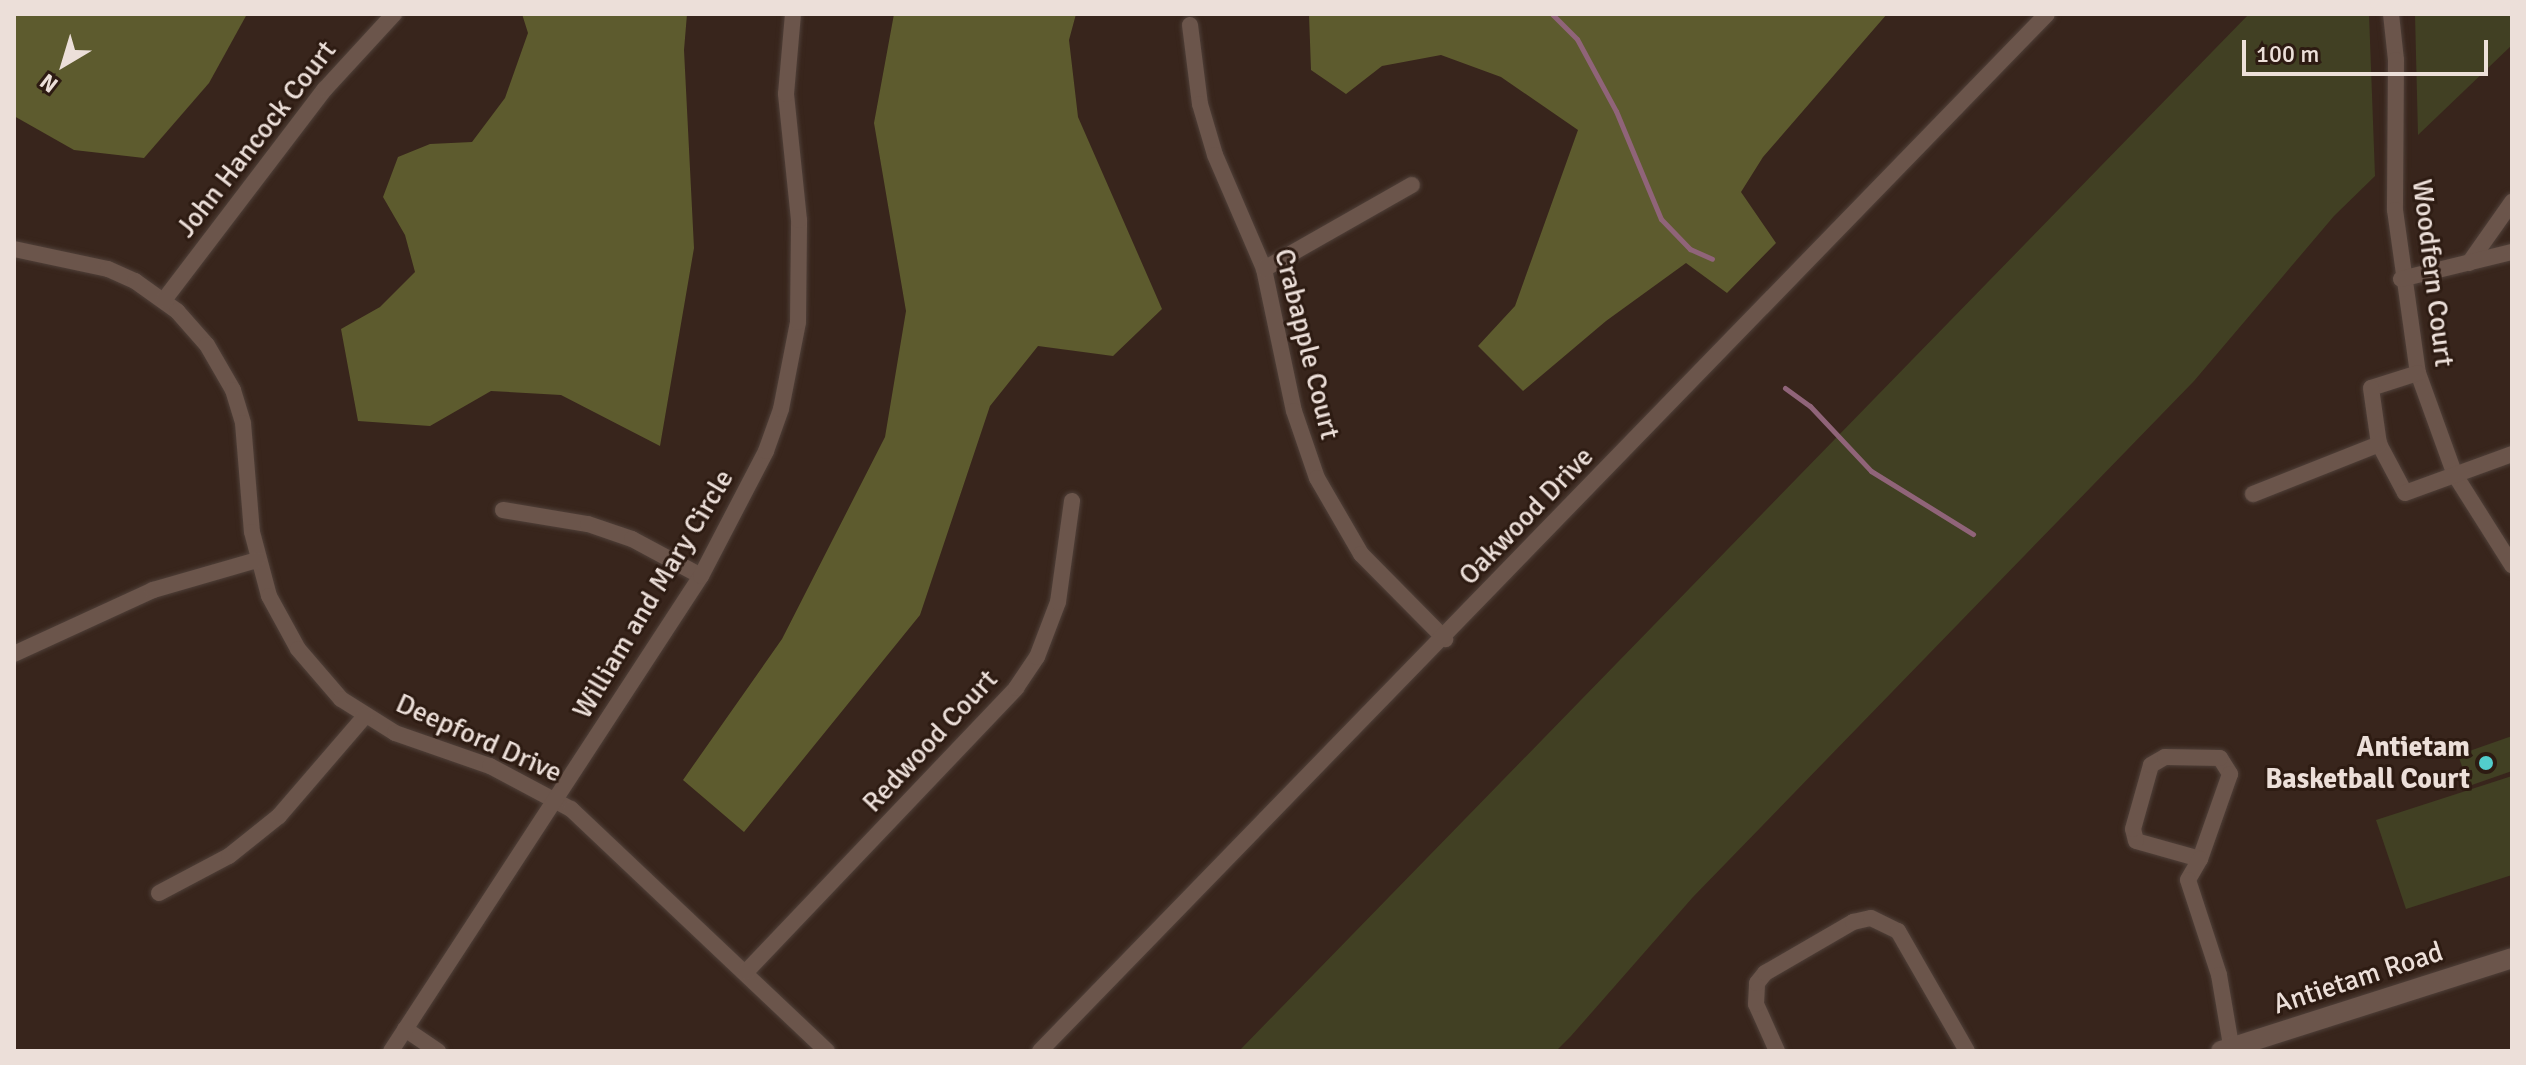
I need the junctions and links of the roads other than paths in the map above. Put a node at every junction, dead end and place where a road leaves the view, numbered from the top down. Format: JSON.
{"nodes":[{"id":1,"x":394,"y":14,"type":"edge"},
{"id":2,"x":793,"y":14,"type":"edge"},
{"id":3,"x":2047,"y":14,"type":"edge"},
{"id":4,"x":2391,"y":14,"type":"edge"},
{"id":5,"x":1190,"y":25,"type":"dead end"},
{"id":6,"x":1412,"y":185,"type":"dead end"},
{"id":7,"x":2512,"y":202,"type":"edge"},
{"id":8,"x":14,"y":249,"type":"edge"},
{"id":9,"x":2512,"y":252,"type":"edge"},
{"id":10,"x":2469,"y":263,"type":"junction"},
{"id":11,"x":1264,"y":269,"type":"junction"},
{"id":12,"x":2401,"y":279,"type":"junction"},
{"id":13,"x":164,"y":300,"type":"junction"},
{"id":14,"x":2418,"y":373,"type":"junction"},
{"id":15,"x":2379,"y":444,"type":"junction"},
{"id":16,"x":2512,"y":454,"type":"edge"},
{"id":17,"x":2455,"y":475,"type":"junction"},
{"id":18,"x":2253,"y":494,"type":"dead end"},
{"id":19,"x":1072,"y":501,"type":"dead end"},
{"id":20,"x":503,"y":510,"type":"dead end"},
{"id":21,"x":257,"y":560,"type":"junction"},
{"id":22,"x":2512,"y":565,"type":"edge"},
{"id":23,"x":701,"y":576,"type":"junction"},
{"id":24,"x":1445,"y":639,"type":"junction"},
{"id":25,"x":14,"y":654,"type":"edge"},
{"id":26,"x":365,"y":716,"type":"junction"},
{"id":27,"x":557,"y":799,"type":"junction"},
{"id":28,"x":2200,"y":859,"type":"junction"},
{"id":29,"x":159,"y":893,"type":"dead end"},
{"id":30,"x":2512,"y":958,"type":"edge"},
{"id":31,"x":746,"y":972,"type":"junction"},
{"id":32,"x":405,"y":1029,"type":"junction"},
{"id":33,"x":2228,"y":1050,"type":"edge"},
{"id":34,"x":391,"y":1051,"type":"edge"},
{"id":35,"x":438,"y":1051,"type":"edge"},
{"id":36,"x":827,"y":1051,"type":"edge"},
{"id":37,"x":1040,"y":1051,"type":"edge"},
{"id":38,"x":1777,"y":1051,"type":"edge"},
{"id":39,"x":1967,"y":1051,"type":"edge"}],
"edges":[{"from":1,"to":13,"type":"street","name":"John Hancock Court"},
{"from":2,"to":23,"type":"street","name":"William and Mary Circle"},
{"from":3,"to":24,"type":"street","name":"Oakwood Drive"},
{"from":4,"to":12,"type":"street","name":"Woodfern Court"},
{"from":5,"to":11,"type":"street","name":"Crabapple Court"},
{"from":6,"to":11,"type":"street"},
{"from":7,"to":10,"type":"street"},
{"from":8,"to":13,"type":"street","name":"Deepford Drive"},
{"from":9,"to":10,"type":"street"},
{"from":10,"to":12,"type":"street"},
{"from":11,"to":24,"type":"street","name":"Crabapple Court"},
{"from":12,"to":14,"type":"street","name":"Woodfern Court"},
{"from":13,"to":21,"type":"street","name":"Deepford Drive"},
{"from":14,"to":15,"type":"street"},
{"from":14,"to":17,"type":"street","name":"Woodfern Court"},
{"from":15,"to":17,"type":"street"},
{"from":15,"to":18,"type":"street"},
{"from":16,"to":17,"type":"street"},
{"from":17,"to":22,"type":"street","name":"Woodfern Court"},
{"from":19,"to":31,"type":"street","name":"Redwood Court"},
{"from":20,"to":23,"type":"street"},
{"from":21,"to":25,"type":"street"},
{"from":21,"to":26,"type":"street","name":"Deepford Drive"},
{"from":23,"to":27,"type":"street","name":"William and Mary Circle"},
{"from":24,"to":37,"type":"street","name":"Oakwood Drive"},
{"from":26,"to":27,"type":"street","name":"Deepford Drive"},
{"from":26,"to":29,"type":"street"},
{"from":27,"to":31,"type":"street","name":"Deepford Drive"},
{"from":27,"to":32,"type":"street","name":"William and Mary Circle"},
{"from":28,"to":28,"type":"street"},
{"from":28,"to":33,"type":"street"},
{"from":30,"to":33,"type":"street","name":"Antietam Road"},
{"from":31,"to":36,"type":"street","name":"Deepford Drive"},
{"from":32,"to":34,"type":"street","name":"William and Mary Circle"},
{"from":32,"to":35,"type":"street"},
{"from":38,"to":39,"type":"street"}]}
